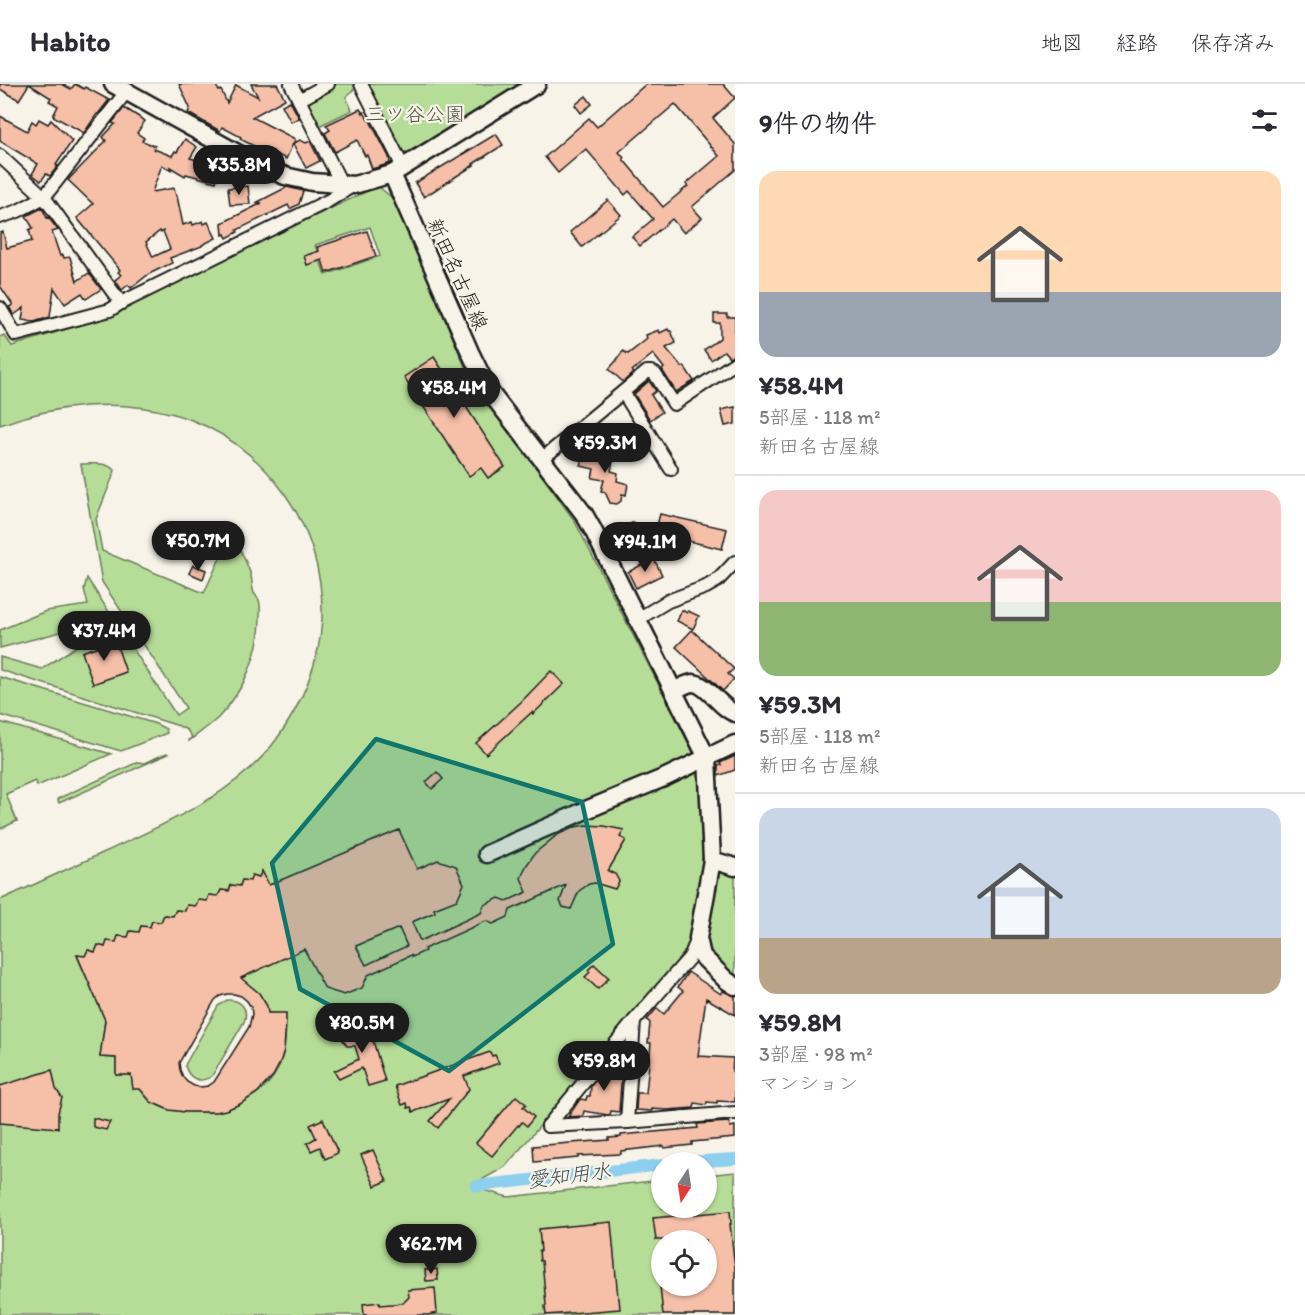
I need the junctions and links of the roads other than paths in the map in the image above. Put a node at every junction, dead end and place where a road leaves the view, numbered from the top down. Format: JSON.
{"nodes":[{"id":1,"x":291,"y":84,"type":"edge"},
{"id":2,"x":328,"y":84,"type":"edge"},
{"id":3,"x":361,"y":84,"type":"edge"},
{"id":4,"x":537,"y":84,"type":"edge"},
{"id":5,"x":120,"y":88,"type":"edge"},
{"id":6,"x":299,"y":100,"type":"junction"},
{"id":7,"x":0,"y":156,"type":"edge"},
{"id":8,"x":397,"y":170,"type":"junction"},
{"id":9,"x":348,"y":185,"type":"junction"},
{"id":10,"x":44,"y":197,"type":"junction"},
{"id":11,"x":0,"y":217,"type":"edge"},
{"id":12,"x":121,"y":303,"type":"junction"},
{"id":13,"x":0,"y":308,"type":"edge"},
{"id":14,"x":735,"y":363,"type":"edge"},
{"id":15,"x":623,"y":393,"type":"junction"},
{"id":16,"x":542,"y":459,"type":"junction"},
{"id":17,"x":671,"y":469,"type":"dead end"},
{"id":18,"x":735,"y":562,"type":"edge"},
{"id":19,"x":638,"y":619,"type":"junction"},
{"id":20,"x":674,"y":690,"type":"junction"},
{"id":21,"x":735,"y":713,"type":"edge"},
{"id":22,"x":735,"y":744,"type":"edge"},
{"id":23,"x":707,"y":758,"type":"junction"},
{"id":24,"x":487,"y":854,"type":"dead end"},
{"id":25,"x":712,"y":860,"type":"junction"},
{"id":26,"x":735,"y":867,"type":"edge"},
{"id":27,"x":698,"y":938,"type":"junction"},
{"id":28,"x":735,"y":986,"type":"edge"},
{"id":29,"x":634,"y":1021,"type":"junction"},
{"id":30,"x":735,"y":1113,"type":"edge"},
{"id":31,"x":627,"y":1122,"type":"junction"}],
"edges":[{"from":1,"to":6,"type":"street"},
{"from":2,"to":6,"type":"street"},
{"from":3,"to":8,"type":"street"},
{"from":4,"to":8,"type":"main road"},
{"from":5,"to":9,"type":"main road"},
{"from":5,"to":10,"type":"street"},
{"from":6,"to":9,"type":"street"},
{"from":7,"to":10,"type":"street"},
{"from":8,"to":9,"type":"main road"},
{"from":8,"to":16,"type":"main road","name":"新田名古屋線"},
{"from":9,"to":12,"type":"street"},
{"from":10,"to":11,"type":"street"},
{"from":10,"to":12,"type":"street"},
{"from":12,"to":13,"type":"street"},
{"from":14,"to":15,"type":"street"},
{"from":15,"to":16,"type":"street"},
{"from":15,"to":17,"type":"street"},
{"from":16,"to":19,"type":"main road","name":"新田名古屋線"},
{"from":18,"to":19,"type":"street"},
{"from":19,"to":20,"type":"main road","name":"新田名古屋線"},
{"from":20,"to":21,"type":"main road"},
{"from":20,"to":23,"type":"main road","name":"新田名古屋線"},
{"from":22,"to":23,"type":"main road"},
{"from":23,"to":24,"type":"main road"},
{"from":23,"to":25,"type":"main road","name":"新田名古屋線"},
{"from":25,"to":26,"type":"main road"},
{"from":25,"to":27,"type":"main road","name":"新田名古屋線"},
{"from":27,"to":28,"type":"main road"},
{"from":27,"to":29,"type":"street"},
{"from":29,"to":31,"type":"street"},
{"from":29,"to":31,"type":"street"},
{"from":30,"to":31,"type":"street"}]}
